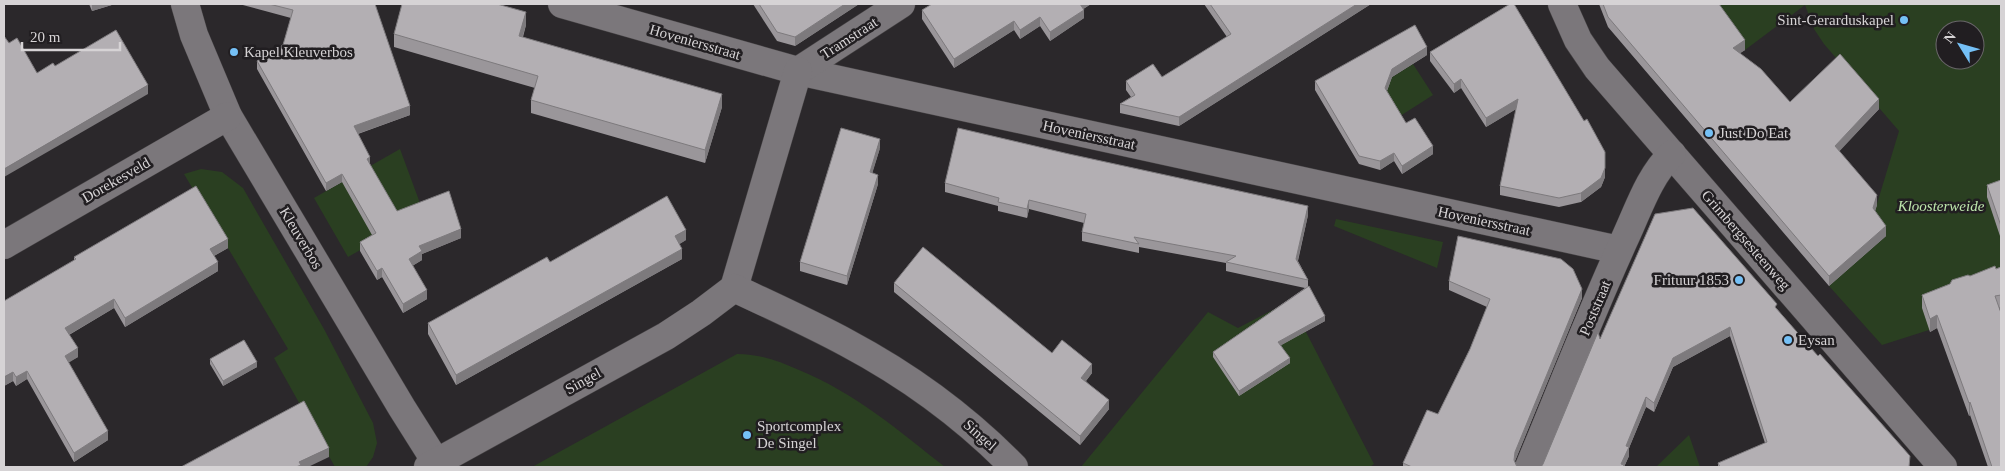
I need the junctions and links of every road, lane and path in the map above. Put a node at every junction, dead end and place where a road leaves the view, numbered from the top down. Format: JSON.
{"nodes":[{"id":1,"x":185,"y":4,"type":"edge"},
{"id":2,"x":562,"y":4,"type":"edge"},
{"id":3,"x":901,"y":4,"type":"edge"},
{"id":4,"x":1562,"y":4,"type":"edge"},
{"id":5,"x":798,"y":72,"type":"junction"},
{"id":6,"x":228,"y":116,"type":"junction"},
{"id":7,"x":1672,"y":154,"type":"junction"},
{"id":8,"x":4,"y":245,"type":"edge"},
{"id":9,"x":1619,"y":250,"type":"junction"},
{"id":10,"x":734,"y":288,"type":"junction"},
{"id":11,"x":432,"y":465,"type":"edge"},
{"id":12,"x":1014,"y":467,"type":"edge"},
{"id":13,"x":1529,"y":467,"type":"edge"},
{"id":14,"x":1943,"y":467,"type":"edge"}],
"edges":[{"from":1,"to":6,"type":"street","name":"Kleuverbos"},
{"from":2,"to":5,"type":"street","name":"Hoveniersstraat"},
{"from":3,"to":5,"type":"street","name":"Tramstraat"},
{"from":4,"to":7,"type":"street","name":"Grimbergsesteenweg"},
{"from":5,"to":9,"type":"street","name":"Hoveniersstraat"},
{"from":5,"to":10,"type":"street"},
{"from":6,"to":8,"type":"street","name":"Dorekesveld"},
{"from":6,"to":11,"type":"street","name":"Kleuverbos"},
{"from":7,"to":9,"type":"street","name":"Poststraat"},
{"from":7,"to":14,"type":"street","name":"Grimbergsesteenweg"},
{"from":9,"to":13,"type":"street","name":"Poststraat"},
{"from":10,"to":11,"type":"street","name":"Singel"},
{"from":10,"to":12,"type":"street","name":"Singel"}]}
